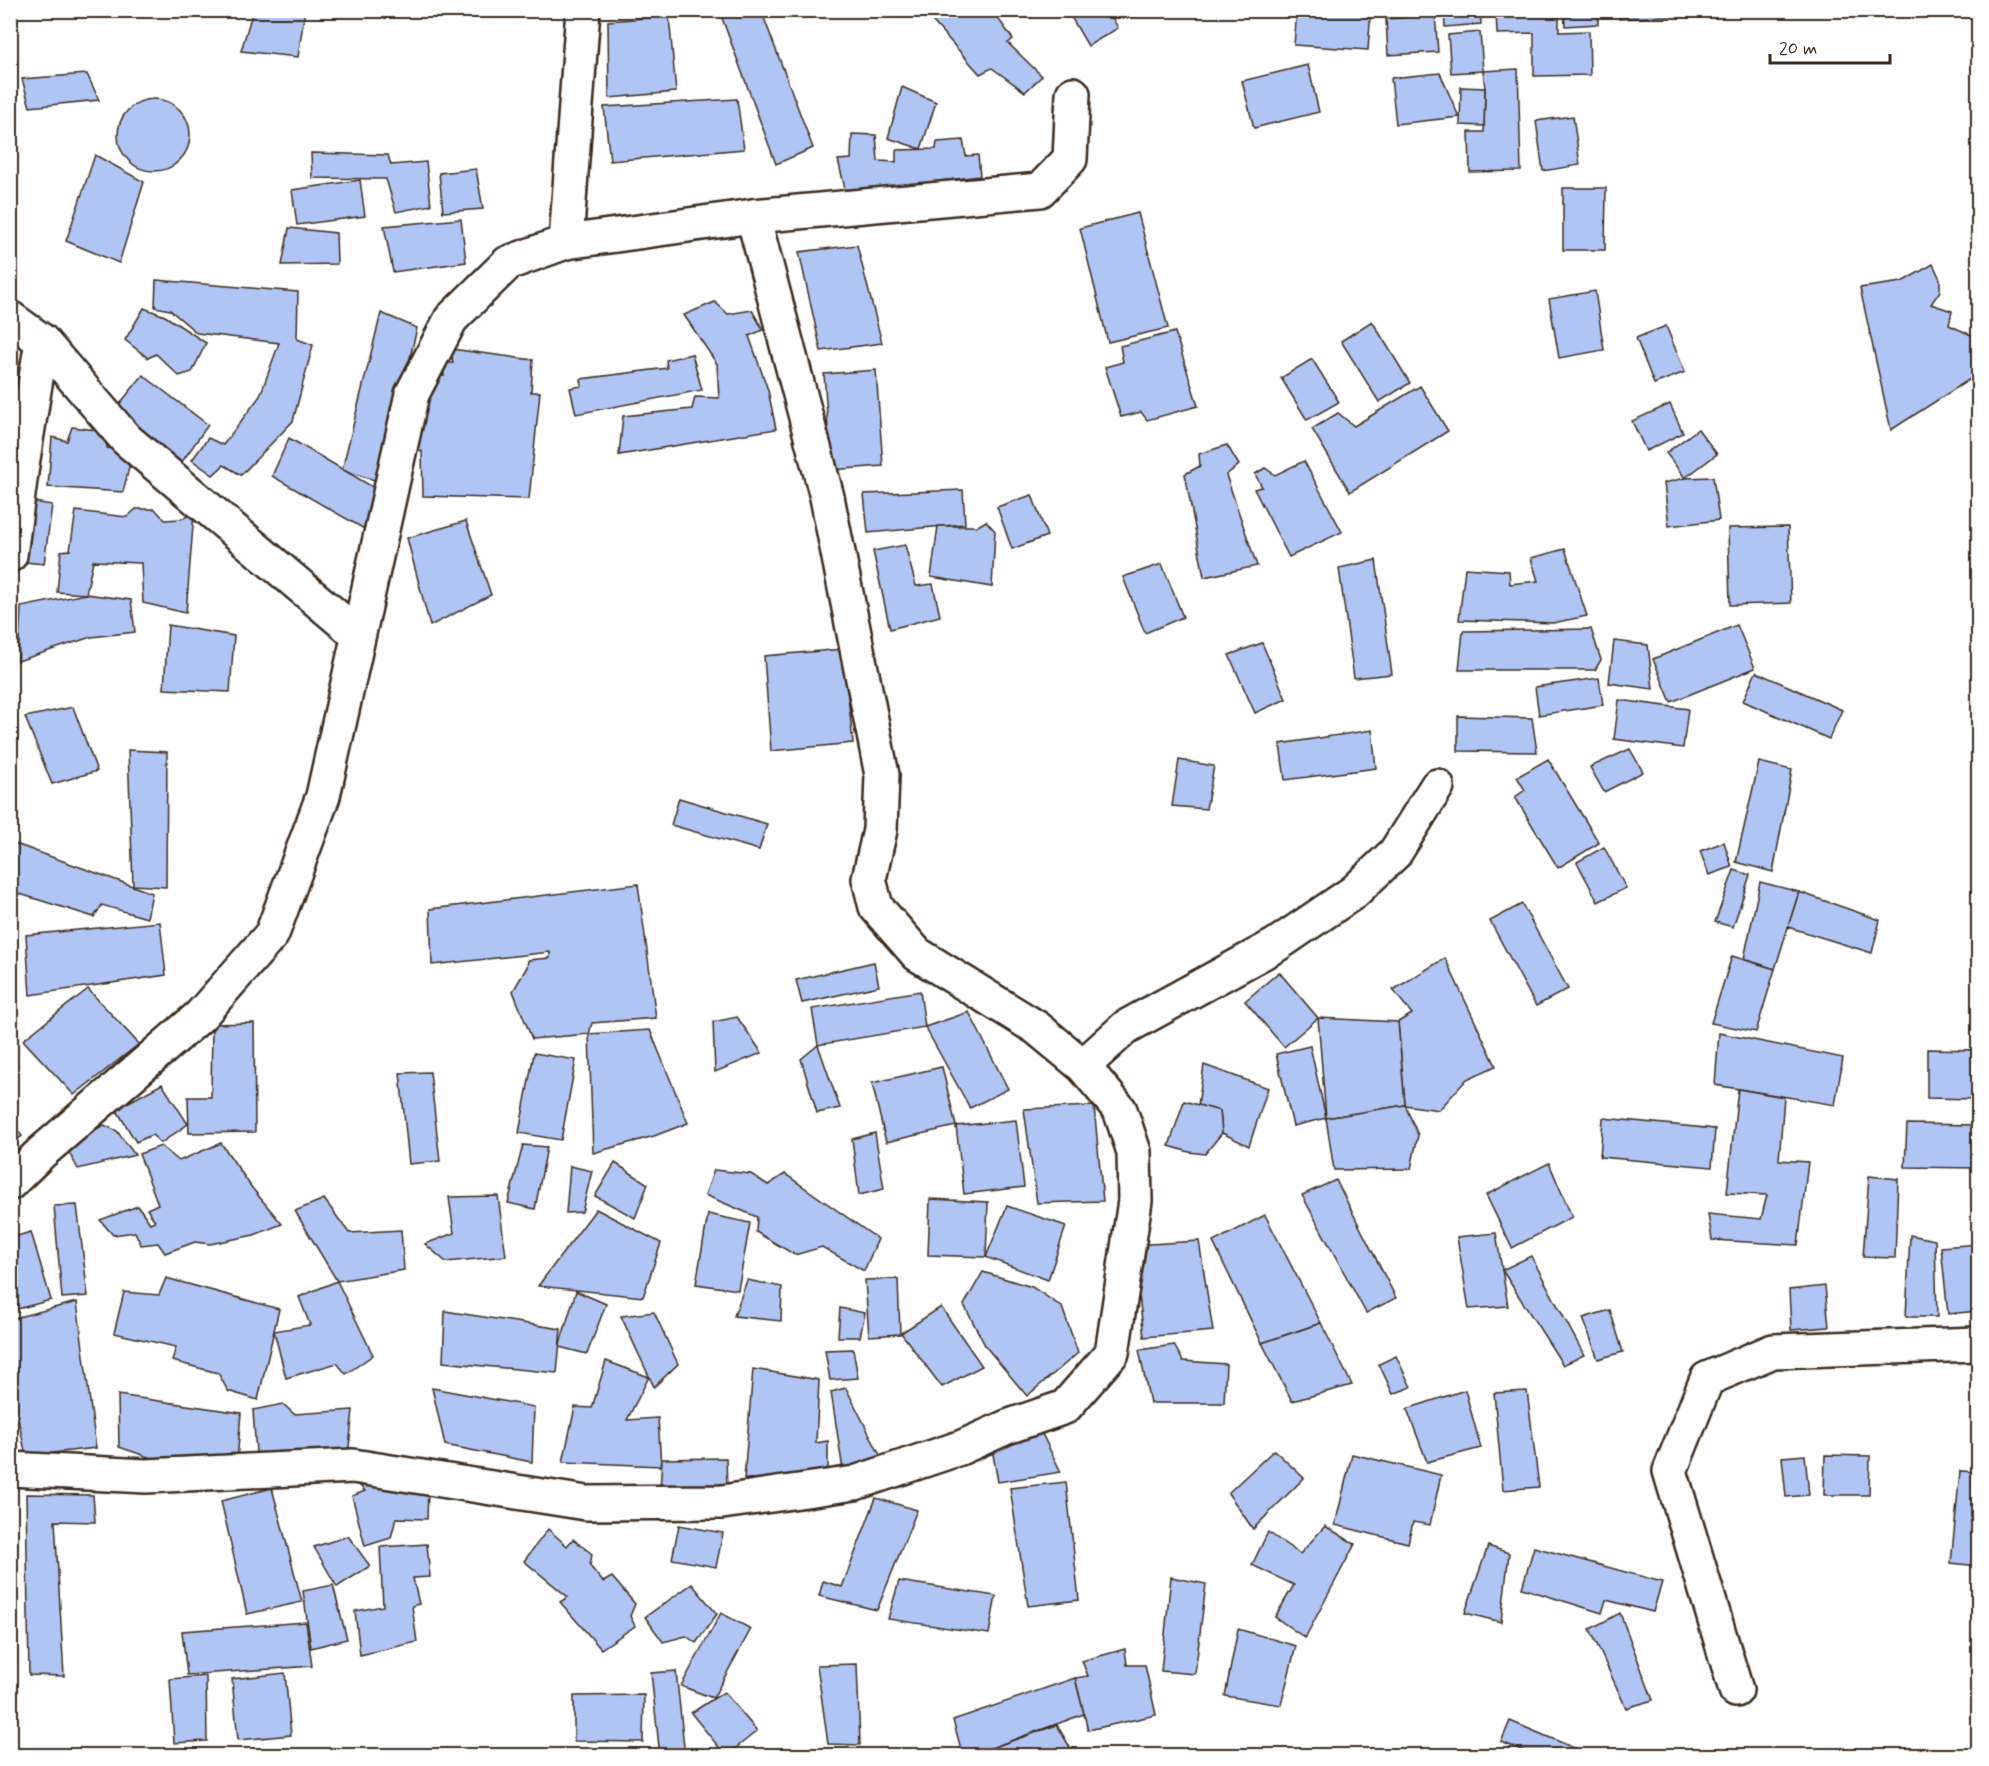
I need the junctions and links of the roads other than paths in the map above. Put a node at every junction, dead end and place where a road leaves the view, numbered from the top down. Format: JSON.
{"nodes":[{"id":1,"x":583,"y":10,"type":"edge"},
{"id":2,"x":1073,"y":94,"type":"dead end"},
{"id":3,"x":753,"y":216,"type":"junction"},
{"id":4,"x":566,"y":242,"type":"junction"},
{"id":5,"x":10,"y":318,"type":"edge"},
{"id":6,"x":42,"y":341,"type":"junction"},
{"id":7,"x":10,"y":555,"type":"edge"},
{"id":8,"x":358,"y":635,"type":"junction"},
{"id":9,"x":1437,"y":786,"type":"dead end"},
{"id":10,"x":1083,"y":1066,"type":"junction"},
{"id":11,"x":10,"y":1183,"type":"edge"},
{"id":12,"x":1978,"y":1344,"type":"edge"},
{"id":13,"x":10,"y":1469,"type":"edge"},
{"id":14,"x":1736,"y":1690,"type":"dead end"}],
"edges":[{"from":1,"to":4,"type":"street"},
{"from":2,"to":3,"type":"street"},
{"from":3,"to":4,"type":"street"},
{"from":3,"to":10,"type":"street"},
{"from":4,"to":8,"type":"street"},
{"from":5,"to":6,"type":"street"},
{"from":6,"to":7,"type":"street"},
{"from":6,"to":8,"type":"street"},
{"from":8,"to":11,"type":"street"},
{"from":9,"to":10,"type":"street"},
{"from":10,"to":13,"type":"street"},
{"from":12,"to":14,"type":"street"}]}
